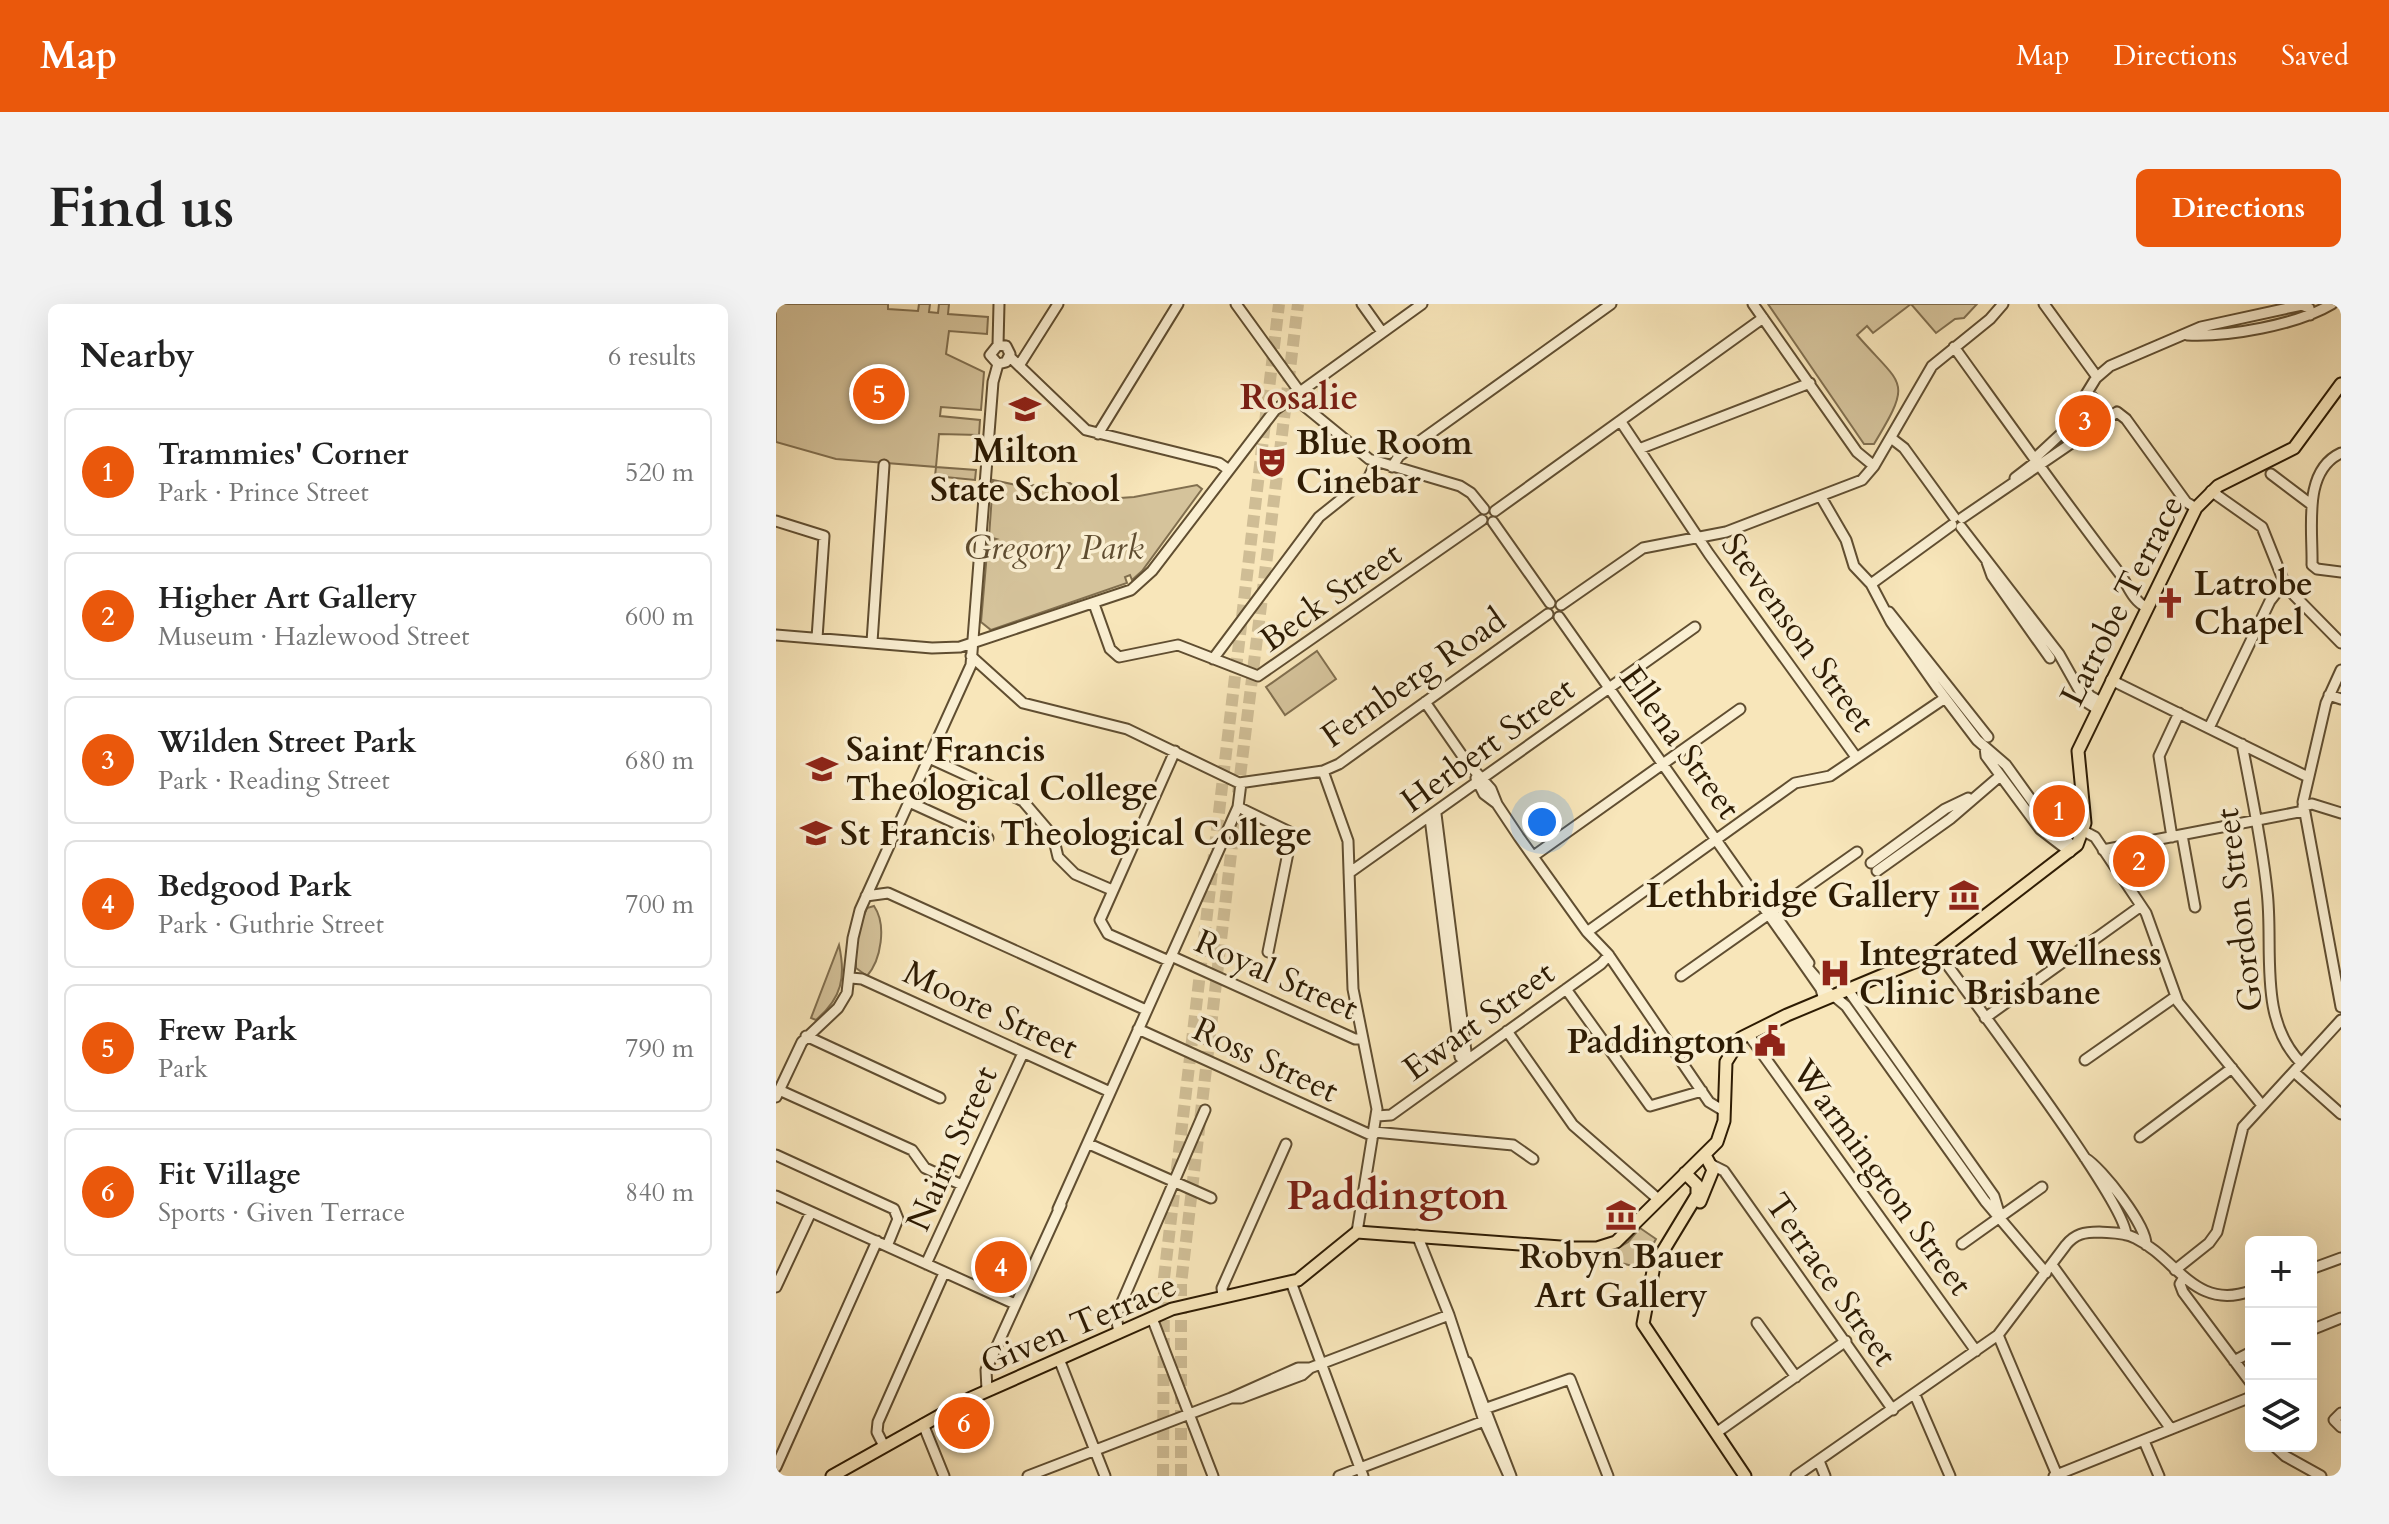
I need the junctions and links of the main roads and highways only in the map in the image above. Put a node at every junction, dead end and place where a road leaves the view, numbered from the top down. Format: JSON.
{"nodes":[{"id":1,"x":2341,"y":384,"type":"edge"},
{"id":2,"x":1709,"y":1168,"type":"junction"},
{"id":3,"x":1688,"y":1176,"type":"junction"},
{"id":4,"x":1678,"y":1228,"type":"junction"},
{"id":5,"x":834,"y":1475,"type":"edge"},
{"id":6,"x":1745,"y":1476,"type":"edge"}],
"edges":[{"from":1,"to":2,"type":"main road","name":"Latrobe Terrace"},
{"from":2,"to":3,"type":"main road"},
{"from":2,"to":3,"type":"main road"},
{"from":2,"to":4,"type":"main road"},
{"from":3,"to":4,"type":"main road"},
{"from":3,"to":5,"type":"main road","name":"Given Terrace"},
{"from":4,"to":6,"type":"main road"}]}
